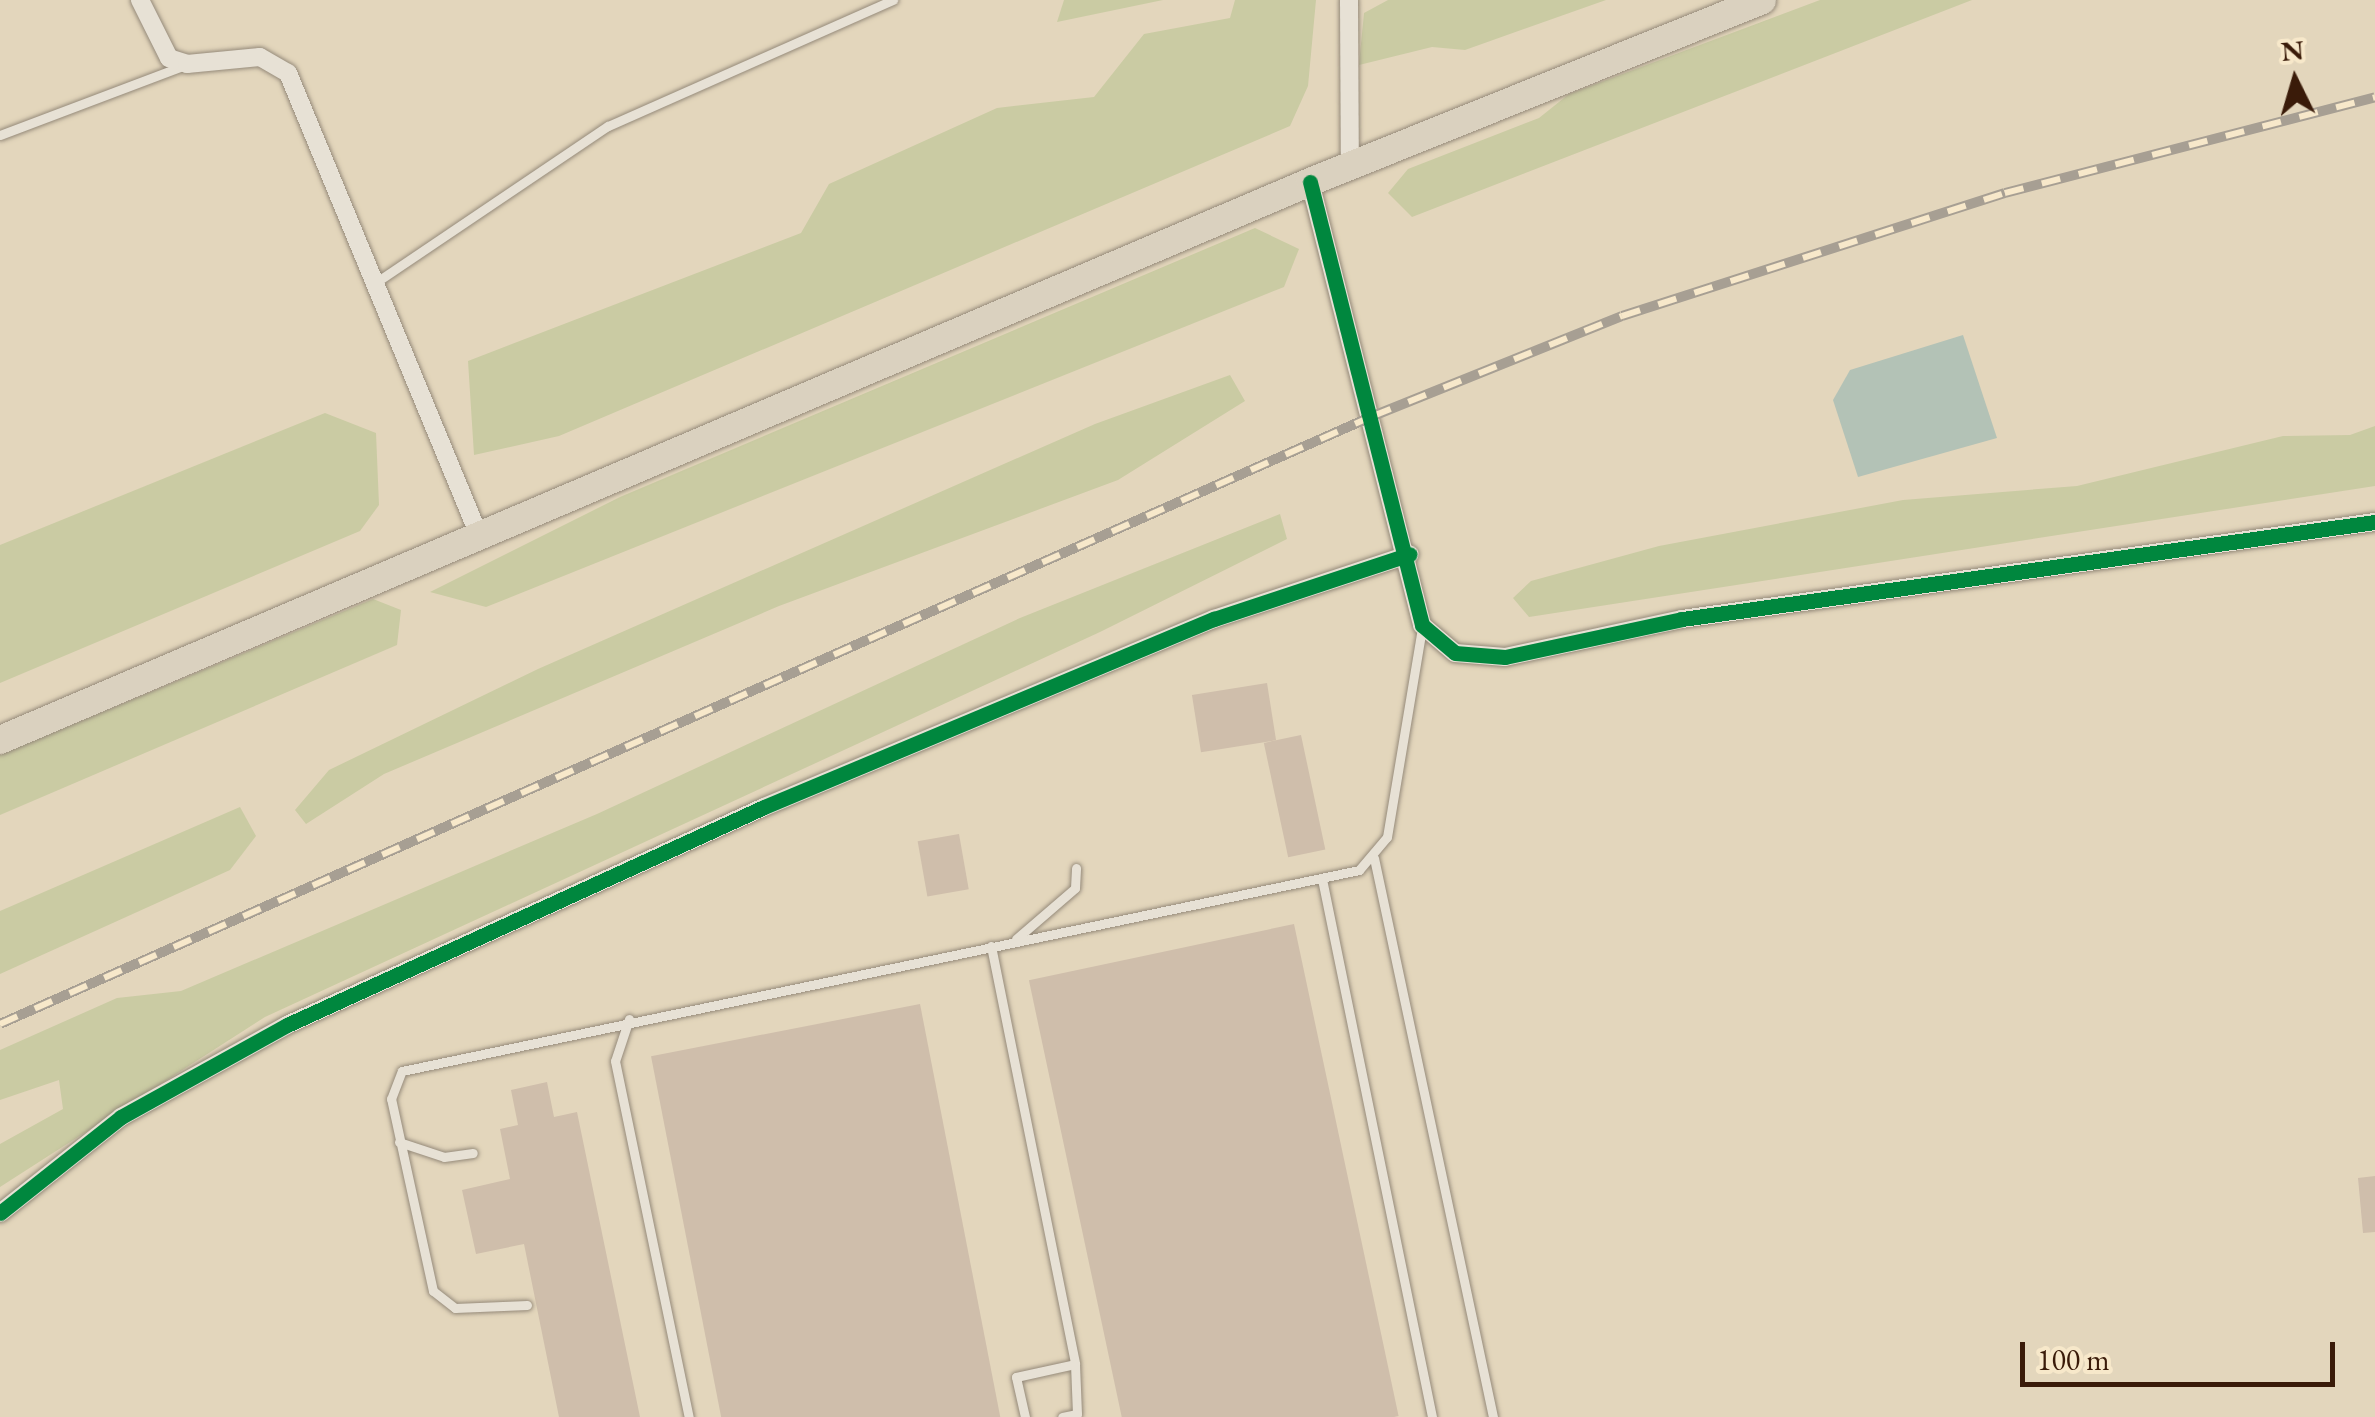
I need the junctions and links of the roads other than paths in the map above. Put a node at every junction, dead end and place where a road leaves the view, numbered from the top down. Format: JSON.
{"nodes":[{"id":1,"x":140,"y":0,"type":"edge"},
{"id":2,"x":892,"y":0,"type":"edge"},
{"id":3,"x":1349,"y":0,"type":"edge"},
{"id":4,"x":1762,"y":0,"type":"edge"},
{"id":5,"x":187,"y":64,"type":"junction"},
{"id":6,"x":0,"y":135,"type":"edge"},
{"id":7,"x":1350,"y":166,"type":"junction"},
{"id":8,"x":1310,"y":182,"type":"junction"},
{"id":9,"x":375,"y":284,"type":"junction"},
{"id":10,"x":2375,"y":522,"type":"edge"},
{"id":11,"x":480,"y":538,"type":"junction"},
{"id":12,"x":1410,"y":554,"type":"junction"},
{"id":13,"x":1422,"y":625,"type":"junction"},
{"id":14,"x":0,"y":740,"type":"edge"},
{"id":15,"x":1374,"y":858,"type":"junction"},
{"id":16,"x":1076,"y":868,"type":"dead end"},
{"id":17,"x":1322,"y":879,"type":"junction"},
{"id":18,"x":1012,"y":942,"type":"junction"},
{"id":19,"x":991,"y":946,"type":"junction"},
{"id":20,"x":630,"y":1020,"type":"junction"},
{"id":21,"x":399,"y":1142,"type":"junction"},
{"id":22,"x":473,"y":1154,"type":"dead end"},
{"id":23,"x":0,"y":1213,"type":"edge"},
{"id":24,"x":526,"y":1304,"type":"dead end"},
{"id":25,"x":1075,"y":1364,"type":"junction"},
{"id":26,"x":688,"y":1417,"type":"edge"},
{"id":27,"x":1024,"y":1417,"type":"edge"},
{"id":28,"x":1062,"y":1417,"type":"edge"},
{"id":29,"x":1432,"y":1417,"type":"edge"},
{"id":30,"x":1493,"y":1417,"type":"edge"}],
"edges":[{"from":1,"to":5,"type":"street"},
{"from":2,"to":9,"type":"lane"},
{"from":3,"to":7,"type":"street"},
{"from":4,"to":7,"type":"main road"},
{"from":5,"to":6,"type":"lane"},
{"from":5,"to":9,"type":"street"},
{"from":7,"to":8,"type":"main road"},
{"from":8,"to":11,"type":"main road"},
{"from":8,"to":12,"type":"street"},
{"from":9,"to":11,"type":"street"},
{"from":10,"to":13,"type":"street"},
{"from":11,"to":14,"type":"main road"},
{"from":12,"to":13,"type":"street"},
{"from":12,"to":23,"type":"street"},
{"from":13,"to":15,"type":"lane"},
{"from":15,"to":17,"type":"lane"},
{"from":15,"to":30,"type":"lane"},
{"from":16,"to":18,"type":"lane"},
{"from":17,"to":18,"type":"lane"},
{"from":17,"to":29,"type":"lane"},
{"from":18,"to":19,"type":"lane"},
{"from":19,"to":20,"type":"lane"},
{"from":19,"to":25,"type":"lane"},
{"from":20,"to":21,"type":"lane"},
{"from":20,"to":26,"type":"lane"},
{"from":21,"to":22,"type":"lane"},
{"from":21,"to":24,"type":"lane"},
{"from":25,"to":27,"type":"lane"},
{"from":25,"to":28,"type":"lane"}]}
